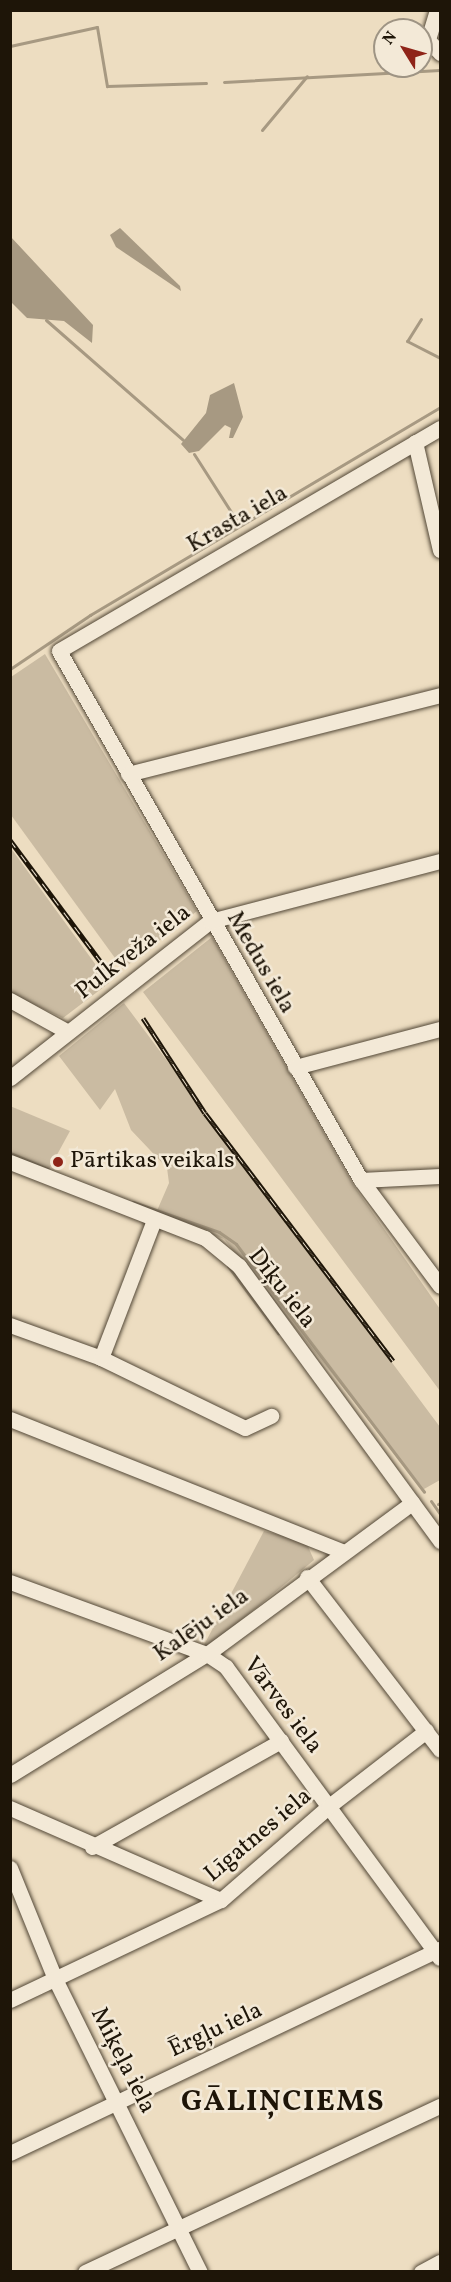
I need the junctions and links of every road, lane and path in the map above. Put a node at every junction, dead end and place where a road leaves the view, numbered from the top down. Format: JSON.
{"nodes":[{"id":1,"x":438,"y":17,"type":"edge"},
{"id":2,"x":441,"y":53,"type":"edge"},
{"id":3,"x":441,"y":428,"type":"edge"},
{"id":4,"x":415,"y":442,"type":"junction"},
{"id":5,"x":438,"y":532,"type":"edge"},
{"id":6,"x":441,"y":550,"type":"edge"},
{"id":7,"x":59,"y":651,"type":"joint"},
{"id":8,"x":441,"y":695,"type":"edge"},
{"id":9,"x":128,"y":774,"type":"junction"},
{"id":10,"x":441,"y":861,"type":"edge"},
{"id":11,"x":210,"y":921,"type":"junction"},
{"id":12,"x":10,"y":1000,"type":"edge"},
{"id":13,"x":441,"y":1029,"type":"edge"},
{"id":14,"x":68,"y":1032,"type":"junction"},
{"id":15,"x":295,"y":1067,"type":"junction"},
{"id":16,"x":10,"y":1078,"type":"edge"},
{"id":17,"x":10,"y":1162,"type":"edge"},
{"id":18,"x":441,"y":1176,"type":"edge"},
{"id":19,"x":362,"y":1180,"type":"junction"},
{"id":20,"x":154,"y":1220,"type":"junction"},
{"id":21,"x":441,"y":1286,"type":"edge"},
{"id":22,"x":10,"y":1325,"type":"edge"},
{"id":23,"x":101,"y":1358,"type":"junction"},
{"id":24,"x":271,"y":1416,"type":"dead end"},
{"id":25,"x":10,"y":1419,"type":"edge"},
{"id":26,"x":412,"y":1503,"type":"junction"},
{"id":27,"x":441,"y":1541,"type":"edge"},
{"id":28,"x":341,"y":1551,"type":"junction"},
{"id":29,"x":308,"y":1577,"type":"junction"},
{"id":30,"x":13,"y":1587,"type":"edge"},
{"id":31,"x":207,"y":1654,"type":"junction"},
{"id":32,"x":426,"y":1731,"type":"junction"},
{"id":33,"x":281,"y":1741,"type":"junction"},
{"id":34,"x":441,"y":1750,"type":"edge"},
{"id":35,"x":10,"y":1775,"type":"edge"},
{"id":36,"x":329,"y":1806,"type":"junction"},
{"id":37,"x":10,"y":1808,"type":"edge"},
{"id":38,"x":92,"y":1847,"type":"junction"},
{"id":39,"x":10,"y":1868,"type":"edge"},
{"id":40,"x":221,"y":1900,"type":"junction"},
{"id":41,"x":439,"y":1953,"type":"edge"},
{"id":42,"x":55,"y":1979,"type":"junction"},
{"id":43,"x":10,"y":2000,"type":"edge"},
{"id":44,"x":118,"y":2102,"type":"junction"},
{"id":45,"x":441,"y":2106,"type":"edge"},
{"id":46,"x":10,"y":2153,"type":"edge"},
{"id":47,"x":179,"y":2229,"type":"junction"},
{"id":48,"x":441,"y":2262,"type":"edge"},
{"id":49,"x":85,"y":2271,"type":"edge"},
{"id":50,"x":200,"y":2271,"type":"edge"},
{"id":51,"x":420,"y":2271,"type":"edge"}],
"edges":[{"from":1,"to":2,"type":"street"},
{"from":3,"to":4,"type":"street","name":"Krasta iela"},
{"from":4,"to":5,"type":"street"},
{"from":4,"to":7,"type":"street","name":"Krasta iela"},
{"from":5,"to":6,"type":"street"},
{"from":7,"to":9,"type":"street","name":"Medus iela"},
{"from":8,"to":9,"type":"street"},
{"from":9,"to":11,"type":"street","name":"Medus iela"},
{"from":10,"to":11,"type":"street","name":"Pulkveža iela"},
{"from":11,"to":14,"type":"street","name":"Pulkveža iela"},
{"from":11,"to":15,"type":"street","name":"Medus iela"},
{"from":12,"to":14,"type":"street"},
{"from":13,"to":15,"type":"street"},
{"from":14,"to":16,"type":"street","name":"Pulkveža iela"},
{"from":15,"to":19,"type":"street","name":"Medus iela"},
{"from":17,"to":20,"type":"street","name":"Dīķu iela"},
{"from":18,"to":19,"type":"street"},
{"from":19,"to":21,"type":"street","name":"Medus iela"},
{"from":20,"to":23,"type":"street"},
{"from":20,"to":26,"type":"street","name":"Dīķu iela"},
{"from":22,"to":23,"type":"street"},
{"from":23,"to":24,"type":"street"},
{"from":25,"to":28,"type":"street"},
{"from":26,"to":27,"type":"street","name":"Dīķu iela"},
{"from":26,"to":28,"type":"street","name":"Kalēju iela"},
{"from":28,"to":29,"type":"street","name":"Kalēju iela"},
{"from":29,"to":31,"type":"street","name":"Kalēju iela"},
{"from":29,"to":32,"type":"street"},
{"from":30,"to":31,"type":"street","name":"Vārves iela"},
{"from":31,"to":33,"type":"street","name":"Vārves iela"},
{"from":31,"to":35,"type":"street","name":"Kalēju iela"},
{"from":32,"to":34,"type":"street"},
{"from":32,"to":36,"type":"street","name":"Līgatnes iela"},
{"from":33,"to":36,"type":"street","name":"Vārves iela"},
{"from":33,"to":38,"type":"street"},
{"from":36,"to":40,"type":"street","name":"Līgatnes iela"},
{"from":36,"to":41,"type":"street","name":"Vārves iela"},
{"from":37,"to":38,"type":"street"},
{"from":38,"to":40,"type":"street"},
{"from":39,"to":42,"type":"street","name":"Miķeļa iela"},
{"from":40,"to":42,"type":"street","name":"Līgatnes iela"},
{"from":41,"to":44,"type":"street","name":"Ērgļu iela"},
{"from":42,"to":43,"type":"street","name":"Līgatnes iela"},
{"from":42,"to":44,"type":"street","name":"Miķeļa iela"},
{"from":44,"to":46,"type":"street","name":"Ērgļu iela"},
{"from":44,"to":47,"type":"street","name":"Miķeļa iela"},
{"from":45,"to":47,"type":"street"},
{"from":47,"to":49,"type":"street"},
{"from":47,"to":50,"type":"street","name":"Miķeļa iela"},
{"from":48,"to":51,"type":"street"}]}
